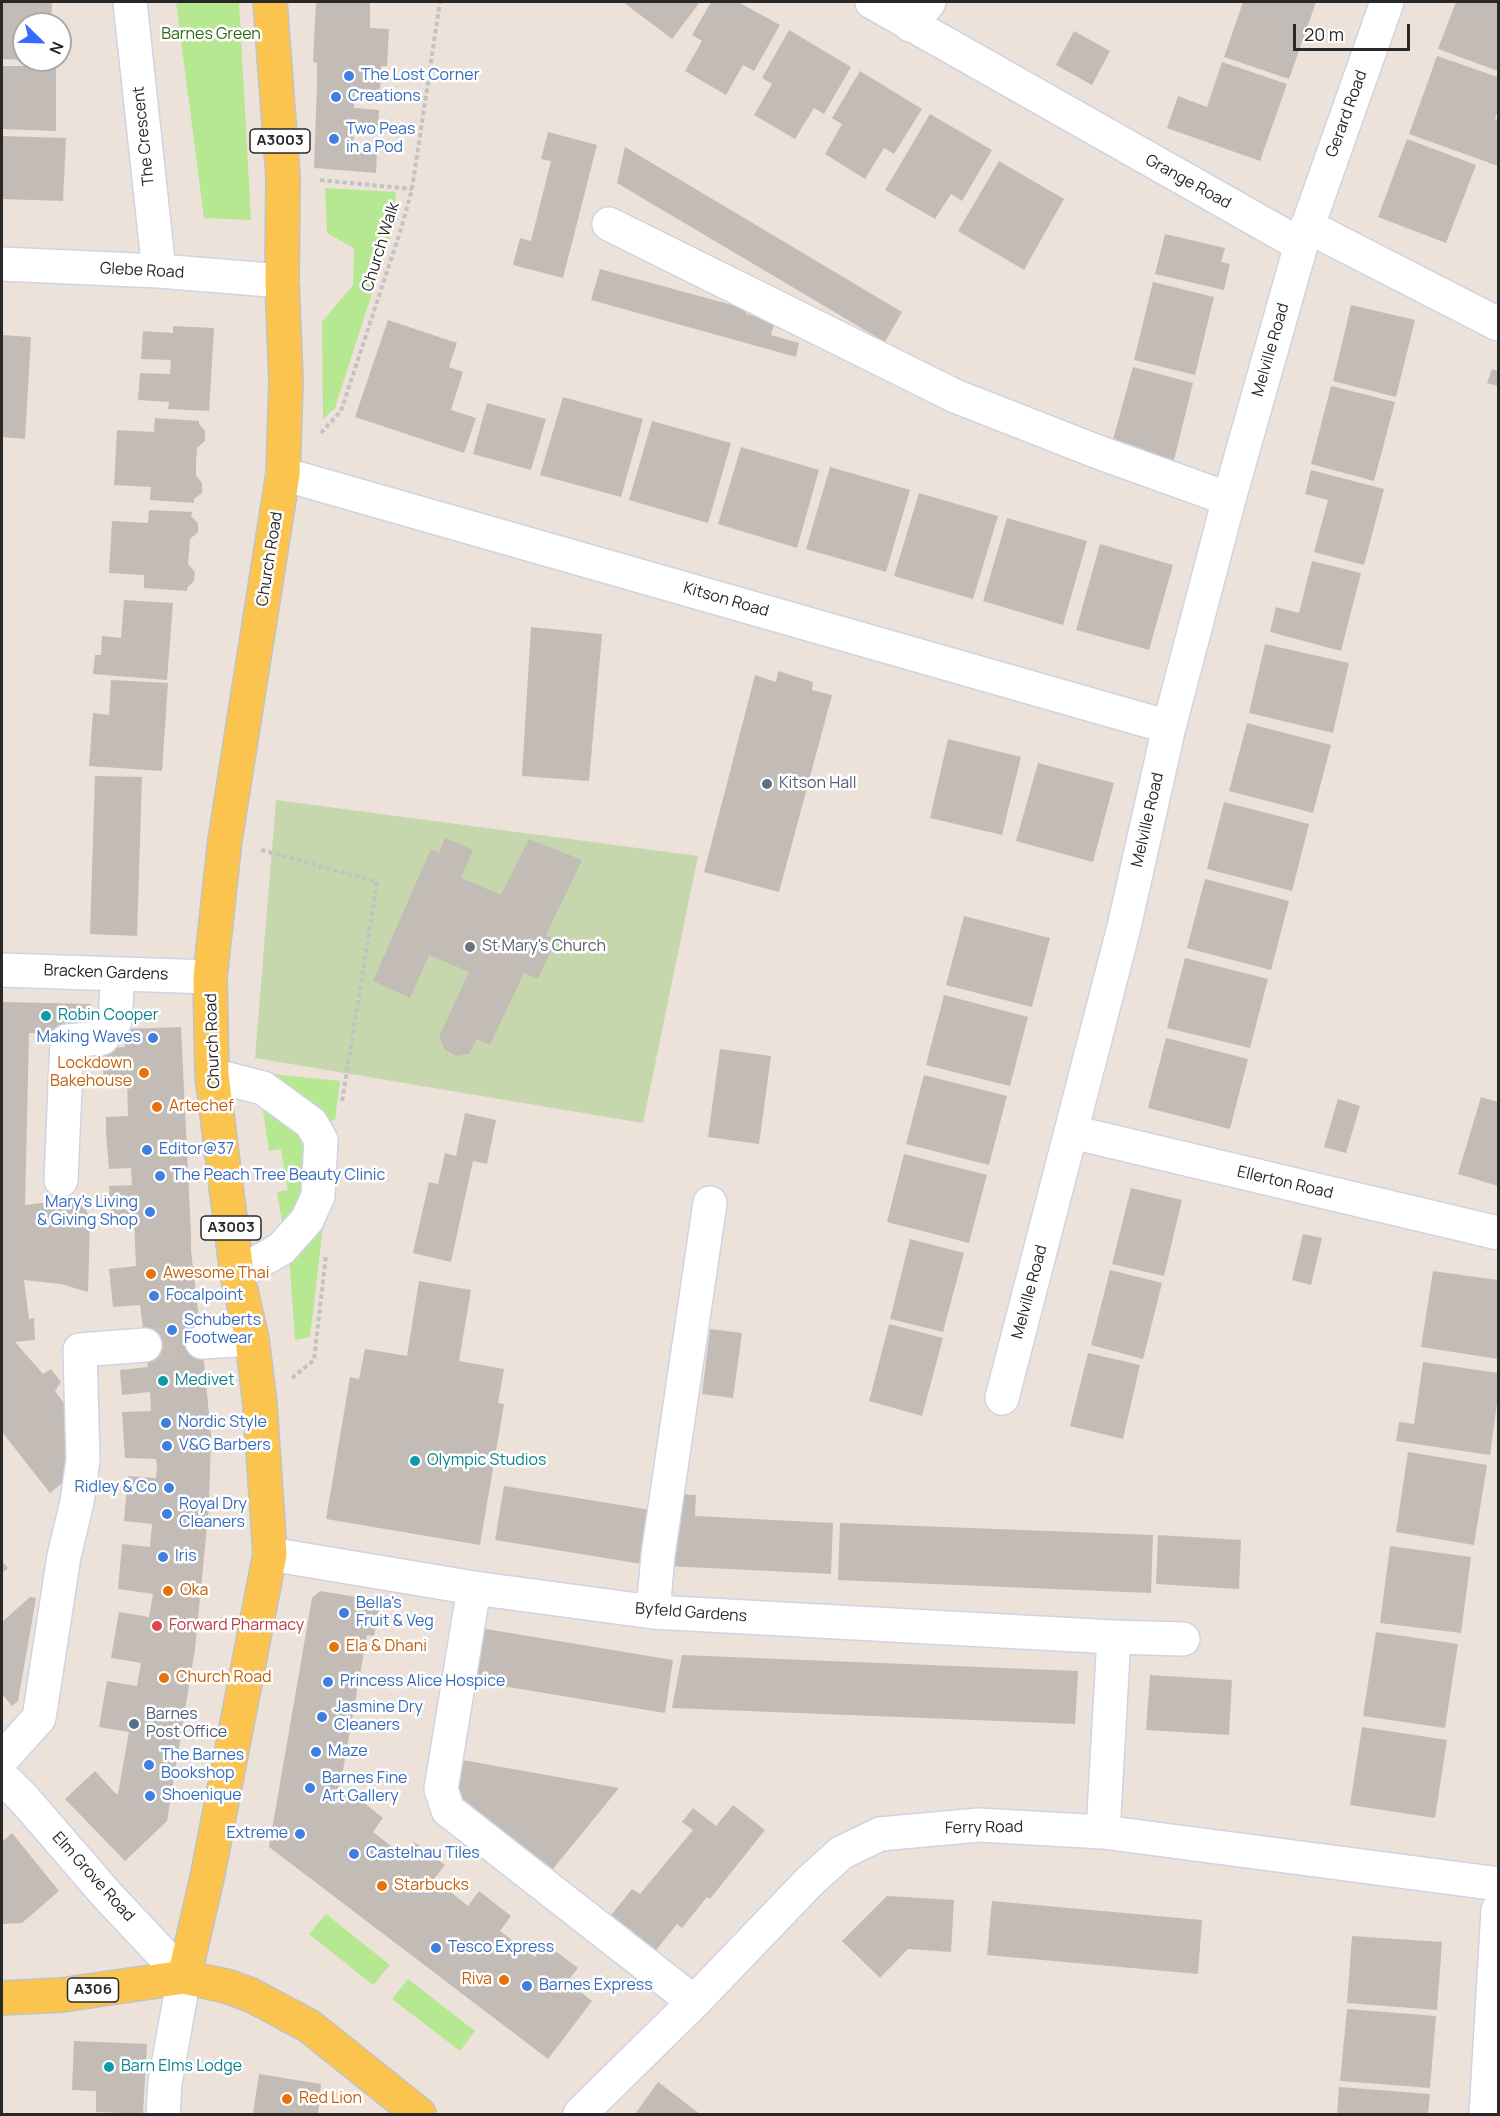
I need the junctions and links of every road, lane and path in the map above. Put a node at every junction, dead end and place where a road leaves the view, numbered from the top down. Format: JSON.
{"nodes":[{"id":1,"x":130,"y":2,"type":"edge"},
{"id":2,"x":270,"y":2,"type":"edge"},
{"id":3,"x":440,"y":2,"type":"edge"},
{"id":4,"x":872,"y":2,"type":"edge"},
{"id":5,"x":1387,"y":2,"type":"edge"},
{"id":6,"x":920,"y":13,"type":"edge"},
{"id":7,"x":282,"y":177,"type":"junction"},
{"id":8,"x":412,"y":189,"type":"junction"},
{"id":9,"x":609,"y":225,"type":"dead end"},
{"id":10,"x":1304,"y":235,"type":"junction"},
{"id":11,"x":2,"y":264,"type":"edge"},
{"id":12,"x":159,"y":272,"type":"junction"},
{"id":13,"x":282,"y":281,"type":"junction"},
{"id":14,"x":1498,"y":324,"type":"edge"},
{"id":15,"x":284,"y":474,"type":"junction"},
{"id":16,"x":1229,"y":499,"type":"junction"},
{"id":17,"x":1169,"y":727,"type":"junction"},
{"id":18,"x":225,"y":840,"type":"junction"},
{"id":19,"x":377,"y":882,"type":"dead end"},
{"id":20,"x":2,"y":969,"type":"edge"},
{"id":21,"x":118,"y":974,"type":"junction"},
{"id":22,"x":210,"y":977,"type":"junction"},
{"id":23,"x":212,"y":1075,"type":"junction"},
{"id":24,"x":1072,"y":1132,"type":"junction"},
{"id":25,"x":61,"y":1180,"type":"dead end"},
{"id":26,"x":710,"y":1203,"type":"dead end"},
{"id":27,"x":1498,"y":1233,"type":"edge"},
{"id":28,"x":237,"y":1274,"type":"junction"},
{"id":29,"x":252,"y":1339,"type":"junction"},
{"id":30,"x":202,"y":1342,"type":"tunnel mouth"},
{"id":31,"x":145,"y":1345,"type":"tunnel mouth"},
{"id":32,"x":1002,"y":1398,"type":"dead end"},
{"id":33,"x":270,"y":1554,"type":"junction"},
{"id":34,"x":474,"y":1588,"type":"junction"},
{"id":35,"x":653,"y":1612,"type":"junction"},
{"id":36,"x":1114,"y":1637,"type":"junction"},
{"id":37,"x":1183,"y":1639,"type":"dead end"},
{"id":38,"x":2,"y":1759,"type":"edge"},
{"id":39,"x":2,"y":1777,"type":"edge"},
{"id":40,"x":1103,"y":1832,"type":"junction"},
{"id":41,"x":1498,"y":1884,"type":"edge"},
{"id":42,"x":1498,"y":1910,"type":"edge"},
{"id":43,"x":184,"y":1977,"type":"junction"},
{"id":44,"x":2,"y":1998,"type":"edge"},
{"id":45,"x":694,"y":2002,"type":"junction"},
{"id":46,"x":163,"y":2115,"type":"edge"},
{"id":47,"x":419,"y":2115,"type":"edge"},
{"id":48,"x":580,"y":2115,"type":"edge"},
{"id":49,"x":1486,"y":2115,"type":"edge"}],
"edges":[{"from":1,"to":12,"type":"street","name":"The Crescent"},
{"from":2,"to":7,"type":"main road","name":"Church Road","number":"A3003"},
{"from":3,"to":8,"type":"path","name":"Church Walk"},
{"from":4,"to":6,"type":"street","name":"Grange Road"},
{"from":5,"to":10,"type":"street","name":"Gerard Road"},
{"from":6,"to":10,"type":"street","name":"Grange Road"},
{"from":7,"to":8,"type":"path"},
{"from":7,"to":13,"type":"main road","name":"Church Road","number":"A3003"},
{"from":8,"to":15,"type":"path","name":"Church Walk"},
{"from":9,"to":16,"type":"street"},
{"from":10,"to":14,"type":"street","name":"Grange Road"},
{"from":10,"to":16,"type":"street","name":"Melville Road"},
{"from":11,"to":12,"type":"street","name":"Glebe Road"},
{"from":12,"to":13,"type":"street","name":"Glebe Road"},
{"from":13,"to":15,"type":"main road","name":"Church Road","number":"A3003"},
{"from":15,"to":17,"type":"street","name":"Kitson Road"},
{"from":15,"to":18,"type":"main road","name":"Church Road","number":"A3003"},
{"from":16,"to":17,"type":"street","name":"Melville Road"},
{"from":17,"to":24,"type":"street","name":"Melville Road"},
{"from":18,"to":19,"type":"path"},
{"from":18,"to":22,"type":"main road","name":"Church Road","number":"A3003"},
{"from":20,"to":21,"type":"street","name":"Bracken Gardens"},
{"from":21,"to":22,"type":"street","name":"Bracken Gardens"},
{"from":21,"to":25,"type":"street"},
{"from":22,"to":23,"type":"main road","name":"Church Road","number":"A3003"},
{"from":23,"to":28,"type":"main road","name":"Church Road","number":"A3003"},
{"from":23,"to":28,"type":"street"},
{"from":24,"to":27,"type":"street","name":"Ellerton Road"},
{"from":24,"to":32,"type":"street","name":"Melville Road"},
{"from":26,"to":35,"type":"street"},
{"from":28,"to":29,"type":"main road","name":"Church Road","number":"A3003"},
{"from":29,"to":30,"type":"street"},
{"from":29,"to":33,"type":"main road","name":"Church Road","number":"A3003"},
{"from":31,"to":38,"type":"street"},
{"from":33,"to":34,"type":"street","name":"Byfeld Gardens"},
{"from":33,"to":43,"type":"main road","name":"Church Road","number":"A3003"},
{"from":34,"to":35,"type":"street","name":"Byfeld Gardens"},
{"from":34,"to":45,"type":"street"},
{"from":35,"to":36,"type":"street","name":"Byfeld Gardens"},
{"from":36,"to":37,"type":"street","name":"Byfeld Gardens"},
{"from":36,"to":40,"type":"street"},
{"from":39,"to":43,"type":"street","name":"Elm Grove Road"},
{"from":40,"to":41,"type":"street","name":"Ferry Road"},
{"from":40,"to":45,"type":"street","name":"Ferry Road"},
{"from":42,"to":49,"type":"street"},
{"from":43,"to":44,"type":"main road","number":"A306"},
{"from":43,"to":46,"type":"street"},
{"from":43,"to":47,"type":"main road","number":"A306"},
{"from":45,"to":48,"type":"street","name":"Ferry Road"}]}
